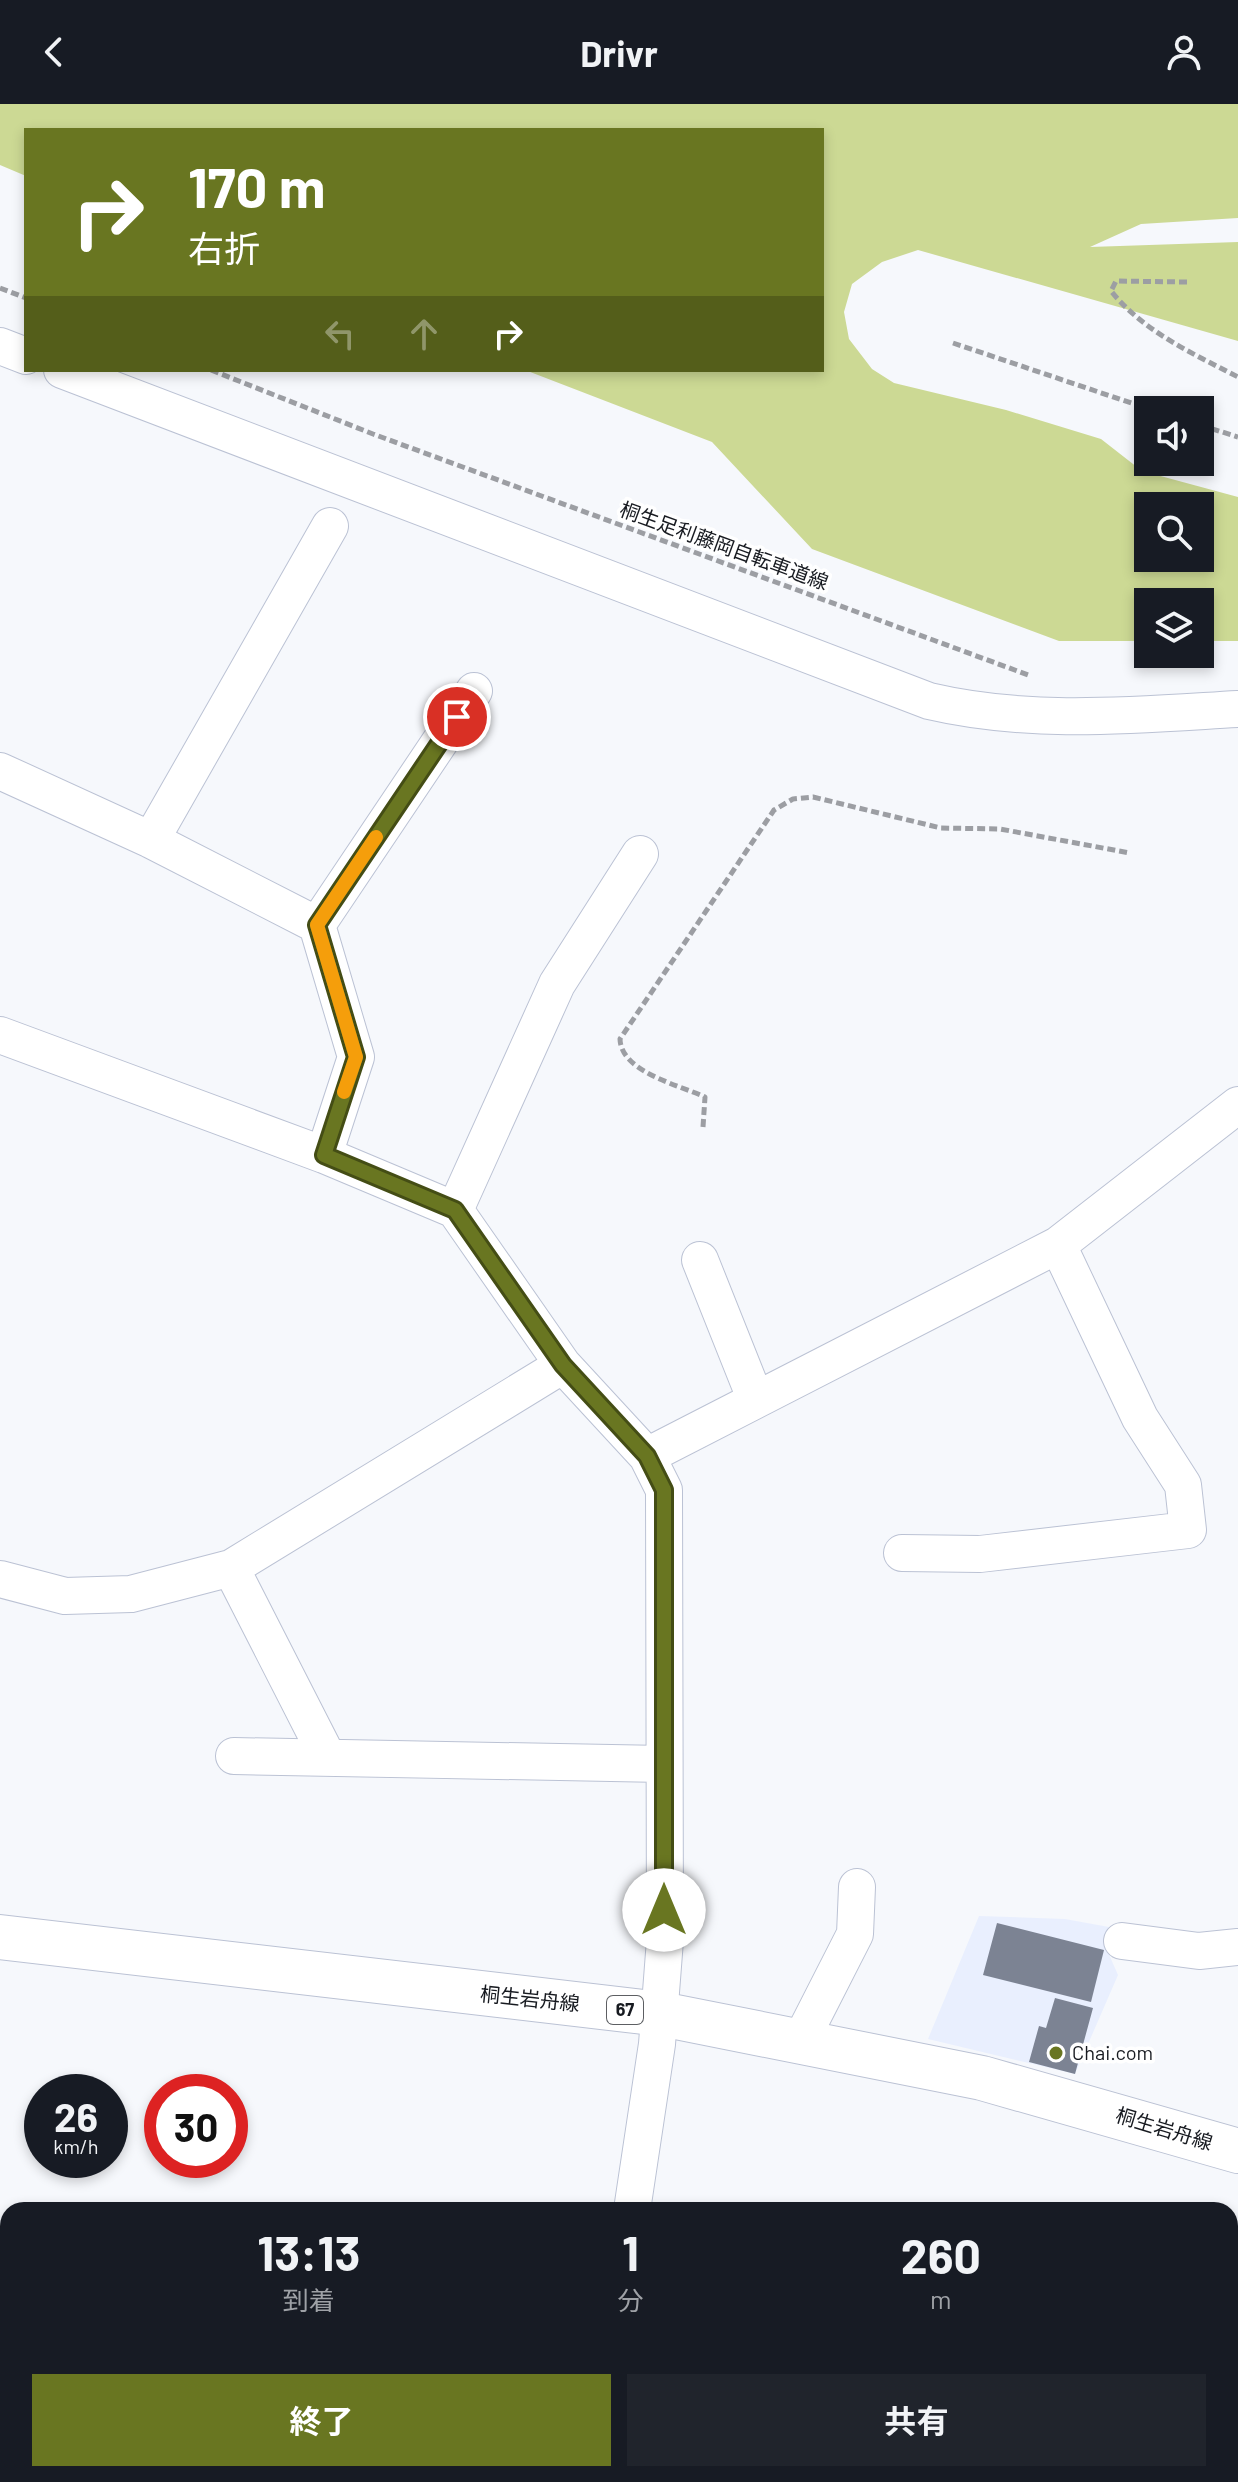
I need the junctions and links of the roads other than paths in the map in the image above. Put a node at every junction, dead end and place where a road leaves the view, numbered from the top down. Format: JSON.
{"nodes":[{"id":1,"x":0,"y":346,"type":"edge"},
{"id":2,"x":24,"y":355,"type":"edge"},
{"id":3,"x":67,"y":372,"type":"edge"},
{"id":4,"x":330,"y":526,"type":"dead end"},
{"id":5,"x":474,"y":691,"type":"dead end"},
{"id":6,"x":1238,"y":709,"type":"edge"},
{"id":7,"x":0,"y":771,"type":"edge"},
{"id":8,"x":151,"y":840,"type":"junction"},
{"id":9,"x":640,"y":854,"type":"dead end"},
{"id":10,"x":317,"y":925,"type":"junction"},
{"id":11,"x":0,"y":1035,"type":"edge"},
{"id":12,"x":1238,"y":1105,"type":"edge"},
{"id":13,"x":324,"y":1155,"type":"junction"},
{"id":14,"x":455,"y":1210,"type":"junction"},
{"id":15,"x":1058,"y":1245,"type":"junction"},
{"id":16,"x":700,"y":1260,"type":"dead end"},
{"id":17,"x":563,"y":1365,"type":"junction"},
{"id":18,"x":755,"y":1398,"type":"junction"},
{"id":19,"x":647,"y":1456,"type":"junction"},
{"id":20,"x":902,"y":1553,"type":"dead end"},
{"id":21,"x":231,"y":1568,"type":"junction"},
{"id":22,"x":0,"y":1579,"type":"edge"},
{"id":23,"x":234,"y":1756,"type":"dead end"},
{"id":24,"x":328,"y":1758,"type":"junction"},
{"id":25,"x":663,"y":1764,"type":"junction"},
{"id":26,"x":857,"y":1887,"type":"dead end"},
{"id":27,"x":0,"y":1937,"type":"edge"},
{"id":28,"x":1122,"y":1941,"type":"dead end"},
{"id":29,"x":1238,"y":1947,"type":"edge"},
{"id":30,"x":661,"y":2014,"type":"junction"},
{"id":31,"x":801,"y":2040,"type":"junction"},
{"id":32,"x":1238,"y":2151,"type":"edge"},
{"id":33,"x":633,"y":2202,"type":"edge"}],
"edges":[{"from":1,"to":2,"type":"street"},
{"from":3,"to":6,"type":"street"},
{"from":4,"to":8,"type":"street"},
{"from":5,"to":10,"type":"street"},
{"from":7,"to":8,"type":"street"},
{"from":8,"to":10,"type":"street"},
{"from":9,"to":14,"type":"street"},
{"from":10,"to":13,"type":"street"},
{"from":11,"to":13,"type":"street"},
{"from":12,"to":15,"type":"street"},
{"from":13,"to":14,"type":"street"},
{"from":14,"to":17,"type":"street"},
{"from":15,"to":18,"type":"street"},
{"from":15,"to":20,"type":"street"},
{"from":16,"to":18,"type":"street"},
{"from":17,"to":19,"type":"street"},
{"from":17,"to":21,"type":"street"},
{"from":18,"to":19,"type":"street"},
{"from":19,"to":25,"type":"street"},
{"from":21,"to":22,"type":"street"},
{"from":21,"to":24,"type":"street"},
{"from":23,"to":24,"type":"street"},
{"from":24,"to":25,"type":"street"},
{"from":25,"to":30,"type":"street"},
{"from":26,"to":31,"type":"street"},
{"from":27,"to":30,"type":"main road","name":"桐生岩舟線","number":"67"},
{"from":28,"to":29,"type":"street"},
{"from":30,"to":31,"type":"main road","name":"桐生岩舟線","number":"67"},
{"from":30,"to":33,"type":"street"},
{"from":31,"to":32,"type":"main road","name":"桐生岩舟線","number":"67"}]}
